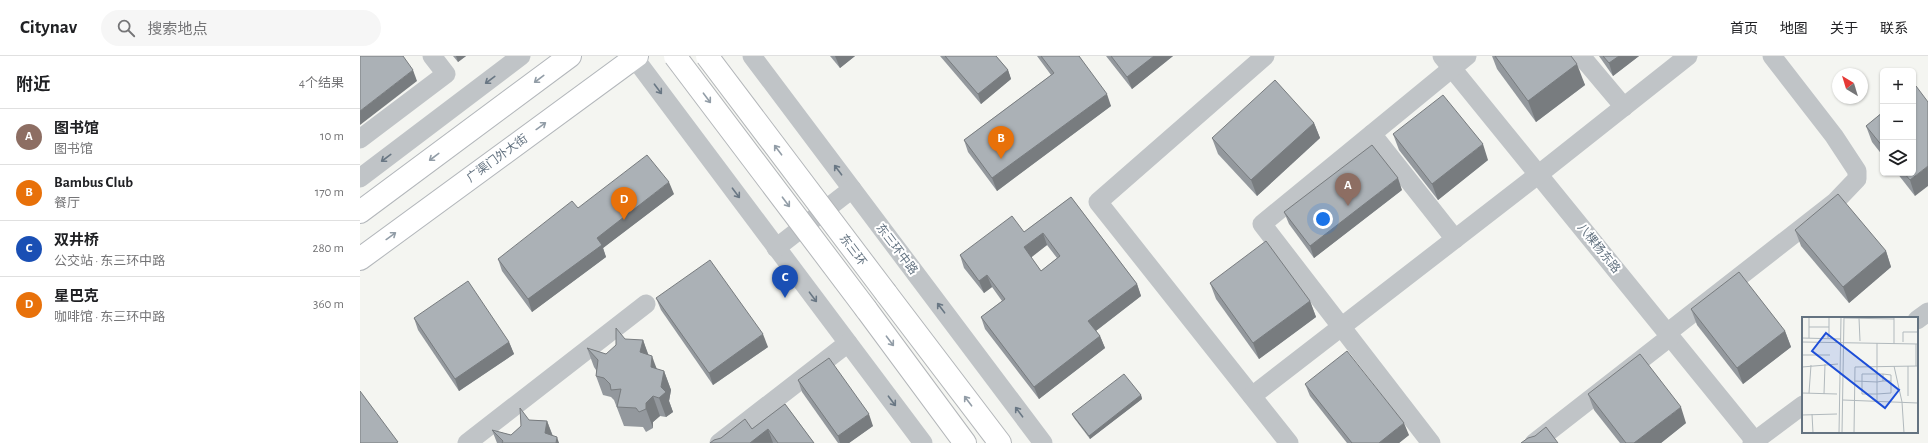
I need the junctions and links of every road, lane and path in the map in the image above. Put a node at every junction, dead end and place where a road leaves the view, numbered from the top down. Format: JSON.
{"nodes":[{"id":1,"x":432,"y":56,"type":"edge"},
{"id":2,"x":521,"y":56,"type":"edge"},
{"id":3,"x":570,"y":56,"type":"edge"},
{"id":4,"x":675,"y":56,"type":"edge"},
{"id":5,"x":707,"y":56,"type":"edge"},
{"id":6,"x":752,"y":56,"type":"edge"},
{"id":7,"x":1265,"y":56,"type":"edge"},
{"id":8,"x":1467,"y":56,"type":"edge"},
{"id":9,"x":1581,"y":56,"type":"edge"},
{"id":10,"x":1688,"y":56,"type":"edge"},
{"id":11,"x":1772,"y":56,"type":"edge"},
{"id":12,"x":635,"y":57,"type":"edge"},
{"id":13,"x":1446,"y":62,"type":"edge"},
{"id":14,"x":1624,"y":107,"type":"junction"},
{"id":15,"x":1372,"y":134,"type":"junction"},
{"id":16,"x":360,"y":138,"type":"edge"},
{"id":17,"x":1539,"y":174,"type":"junction"},
{"id":18,"x":360,"y":178,"type":"edge"},
{"id":19,"x":399,"y":184,"type":"junction"},
{"id":20,"x":852,"y":189,"type":"junction"},
{"id":21,"x":360,"y":192,"type":"edge"},
{"id":22,"x":360,"y":212,"type":"edge"},
{"id":23,"x":1455,"y":239,"type":"junction"},
{"id":24,"x":776,"y":248,"type":"junction"},
{"id":25,"x":360,"y":259,"type":"edge"},
{"id":26,"x":646,"y":304,"type":"dead end"},
{"id":27,"x":1928,"y":312,"type":"edge"},
{"id":28,"x":1918,"y":319,"type":"edge"},
{"id":29,"x":1342,"y":327,"type":"junction"},
{"id":30,"x":1669,"y":335,"type":"junction"},
{"id":31,"x":848,"y":343,"type":"junction"},
{"id":32,"x":1252,"y":396,"type":"junction"},
{"id":33,"x":1802,"y":406,"type":"edge"},
{"id":34,"x":1753,"y":442,"type":"edge"},
{"id":35,"x":467,"y":443,"type":"edge"},
{"id":36,"x":719,"y":443,"type":"edge"},
{"id":37,"x":923,"y":443,"type":"edge"},
{"id":38,"x":965,"y":443,"type":"edge"},
{"id":39,"x":1000,"y":443,"type":"edge"},
{"id":40,"x":1043,"y":443,"type":"edge"},
{"id":41,"x":1289,"y":443,"type":"edge"},
{"id":42,"x":1431,"y":443,"type":"edge"},
{"id":43,"x":1534,"y":443,"type":"edge"}],
"edges":[{"from":1,"to":16,"type":"street"},
{"from":2,"to":18,"type":"street","one_way":true},
{"from":3,"to":19,"type":"main road","one_way":true},
{"from":4,"to":38,"type":"main road","name":"东三环","one_way":true,"bridge":true},
{"from":39,"to":5,"type":"main road","name":"东三环","one_way":true,"bridge":true},
{"from":20,"to":6,"type":"street","name":"东三环中路","one_way":true},
{"from":7,"to":32,"type":"street"},
{"from":8,"to":13,"type":"street"},
{"from":9,"to":14,"type":"street"},
{"from":10,"to":14,"type":"street"},
{"from":11,"to":30,"type":"street"},
{"from":12,"to":24,"type":"street","one_way":true},
{"from":25,"to":12,"type":"main road","name":"广渠门外大街","one_way":true},
{"from":13,"to":15,"type":"street"},
{"from":13,"to":17,"type":"street","name":"八棵杨东路"},
{"from":14,"to":17,"type":"street"},
{"from":15,"to":23,"type":"street"},
{"from":15,"to":29,"type":"street"},
{"from":17,"to":23,"type":"street"},
{"from":17,"to":30,"type":"street","name":"八棵杨东路"},
{"from":19,"to":21,"type":"main road"},
{"from":19,"to":22,"type":"main road"},
{"from":20,"to":24,"type":"street"},
{"from":40,"to":20,"type":"street","name":"东三环中路","one_way":true},
{"from":23,"to":29,"type":"street"},
{"from":24,"to":31,"type":"street","one_way":true},
{"from":26,"to":35,"type":"street"},
{"from":27,"to":28,"type":"street"},
{"from":29,"to":32,"type":"street"},
{"from":29,"to":42,"type":"street"},
{"from":30,"to":34,"type":"street","name":"八棵杨东路"},
{"from":30,"to":43,"type":"street"},
{"from":31,"to":36,"type":"street"},
{"from":31,"to":37,"type":"street","one_way":true},
{"from":32,"to":41,"type":"street"},
{"from":33,"to":34,"type":"street"}]}
